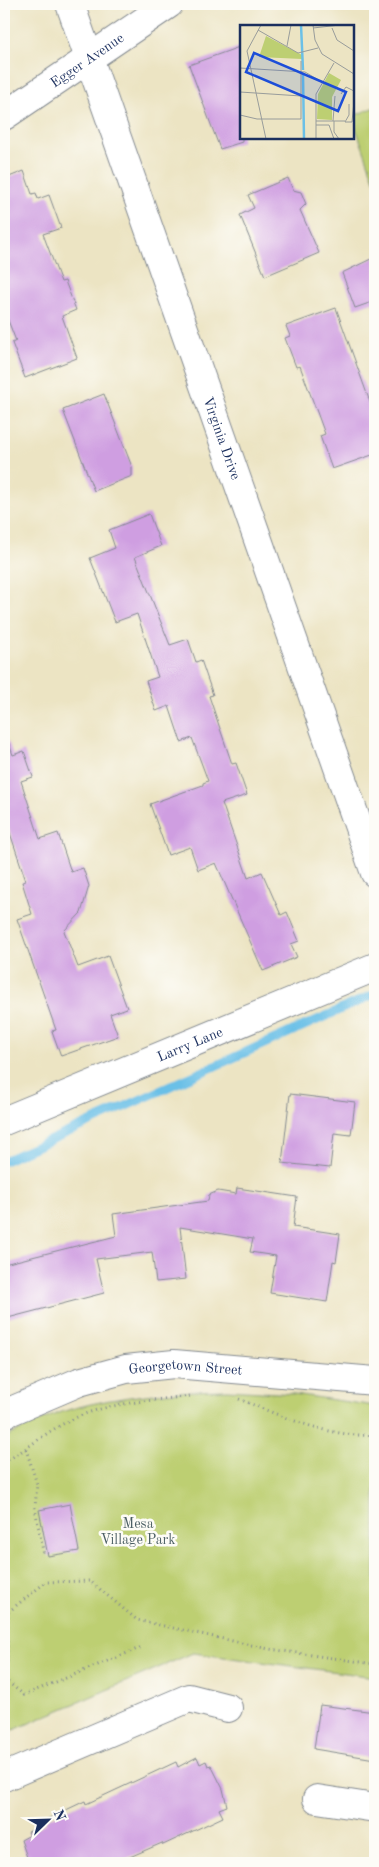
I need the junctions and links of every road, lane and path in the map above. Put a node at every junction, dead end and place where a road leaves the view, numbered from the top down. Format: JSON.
{"nodes":[{"id":1,"x":70,"y":4,"type":"edge"},
{"id":2,"x":169,"y":4,"type":"edge"},
{"id":3,"x":90,"y":58,"type":"junction"},
{"id":4,"x":4,"y":116,"type":"edge"},
{"id":5,"x":375,"y":873,"type":"edge"},
{"id":6,"x":375,"y":967,"type":"edge"},
{"id":7,"x":4,"y":1121,"type":"edge"},
{"id":8,"x":375,"y":1381,"type":"edge"},
{"id":9,"x":192,"y":1395,"type":"dead end"},
{"id":10,"x":230,"y":1395,"type":"dead end"},
{"id":11,"x":4,"y":1414,"type":"edge"},
{"id":12,"x":375,"y":1435,"type":"edge"},
{"id":13,"x":26,"y":1449,"type":"junction"},
{"id":14,"x":4,"y":1462,"type":"edge"},
{"id":15,"x":44,"y":1556,"type":"dead end"},
{"id":16,"x":142,"y":1647,"type":"dead end"},
{"id":17,"x":375,"y":1664,"type":"edge"},
{"id":18,"x":4,"y":1672,"type":"edge"},
{"id":19,"x":4,"y":1679,"type":"edge"},
{"id":20,"x":228,"y":1708,"type":"dead end"},
{"id":21,"x":4,"y":1777,"type":"edge"},
{"id":22,"x":317,"y":1799,"type":"dead end"},
{"id":23,"x":375,"y":1808,"type":"edge"}],
"edges":[{"from":1,"to":3,"type":"street","name":"Virginia Drive"},
{"from":2,"to":3,"type":"street","name":"Egger Avenue"},
{"from":3,"to":4,"type":"street","name":"Egger Avenue"},
{"from":3,"to":5,"type":"street","name":"Virginia Drive"},
{"from":6,"to":7,"type":"street","name":"Larry Lane"},
{"from":8,"to":11,"type":"street","name":"Georgetown Street"},
{"from":9,"to":13,"type":"path"},
{"from":10,"to":12,"type":"path"},
{"from":13,"to":14,"type":"path"},
{"from":13,"to":15,"type":"path"},
{"from":16,"to":19,"type":"path"},
{"from":17,"to":18,"type":"path"},
{"from":20,"to":21,"type":"street"},
{"from":22,"to":23,"type":"street"}]}
